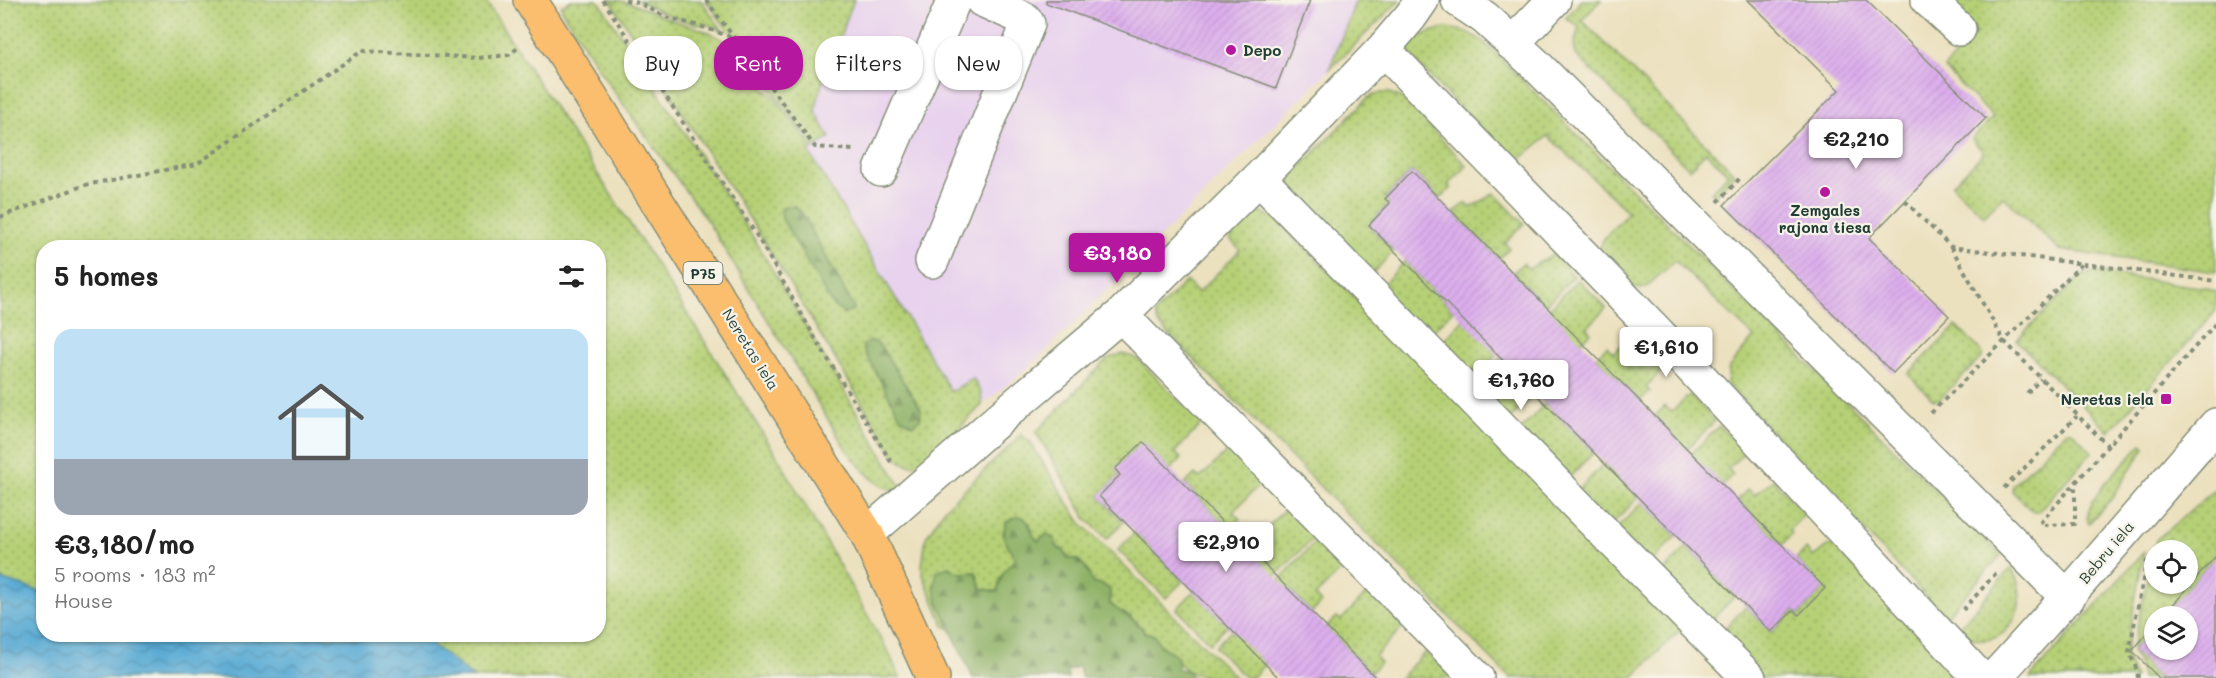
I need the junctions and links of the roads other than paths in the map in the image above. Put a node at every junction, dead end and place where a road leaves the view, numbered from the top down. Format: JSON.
{"nodes":[{"id":1,"x":530,"y":0,"type":"edge"},
{"id":2,"x":954,"y":0,"type":"edge"},
{"id":3,"x":982,"y":0,"type":"edge"},
{"id":4,"x":1422,"y":0,"type":"edge"},
{"id":5,"x":1458,"y":0,"type":"edge"},
{"id":6,"x":1554,"y":0,"type":"edge"},
{"id":7,"x":1928,"y":0,"type":"edge"},
{"id":8,"x":1959,"y":29,"type":"dead end"},
{"id":9,"x":1512,"y":44,"type":"junction"},
{"id":10,"x":1383,"y":49,"type":"junction"},
{"id":11,"x":870,"y":160,"type":"road end"},
{"id":12,"x":1259,"y":178,"type":"junction"},
{"id":13,"x":932,"y":261,"type":"dead end"},
{"id":14,"x":1121,"y":315,"type":"junction"},
{"id":15,"x":2216,"y":425,"type":"edge"},
{"id":16,"x":867,"y":534,"type":"junction"},
{"id":17,"x":2068,"y":598,"type":"junction"},
{"id":18,"x":933,"y":678,"type":"edge"},
{"id":19,"x":1477,"y":678,"type":"edge"},
{"id":20,"x":1749,"y":678,"type":"edge"},
{"id":21,"x":1980,"y":678,"type":"edge"},
{"id":22,"x":1994,"y":678,"type":"edge"}],
"edges":[{"from":1,"to":16,"type":"main road","name":"Neretas iela","number":"P75"},
{"from":2,"to":11,"type":"street"},
{"from":3,"to":13,"type":"street"},
{"from":4,"to":10,"type":"street"},
{"from":5,"to":9,"type":"street"},
{"from":6,"to":9,"type":"street"},
{"from":7,"to":8,"type":"street"},
{"from":9,"to":17,"type":"street"},
{"from":10,"to":12,"type":"street"},
{"from":10,"to":21,"type":"street"},
{"from":12,"to":14,"type":"street"},
{"from":12,"to":20,"type":"street"},
{"from":14,"to":16,"type":"street"},
{"from":14,"to":19,"type":"street"},
{"from":15,"to":17,"type":"street","name":"Bebru iela"},
{"from":16,"to":18,"type":"main road","name":"Neretas iela","number":"P75"},
{"from":17,"to":22,"type":"street","name":"Bebru iela"}]}
